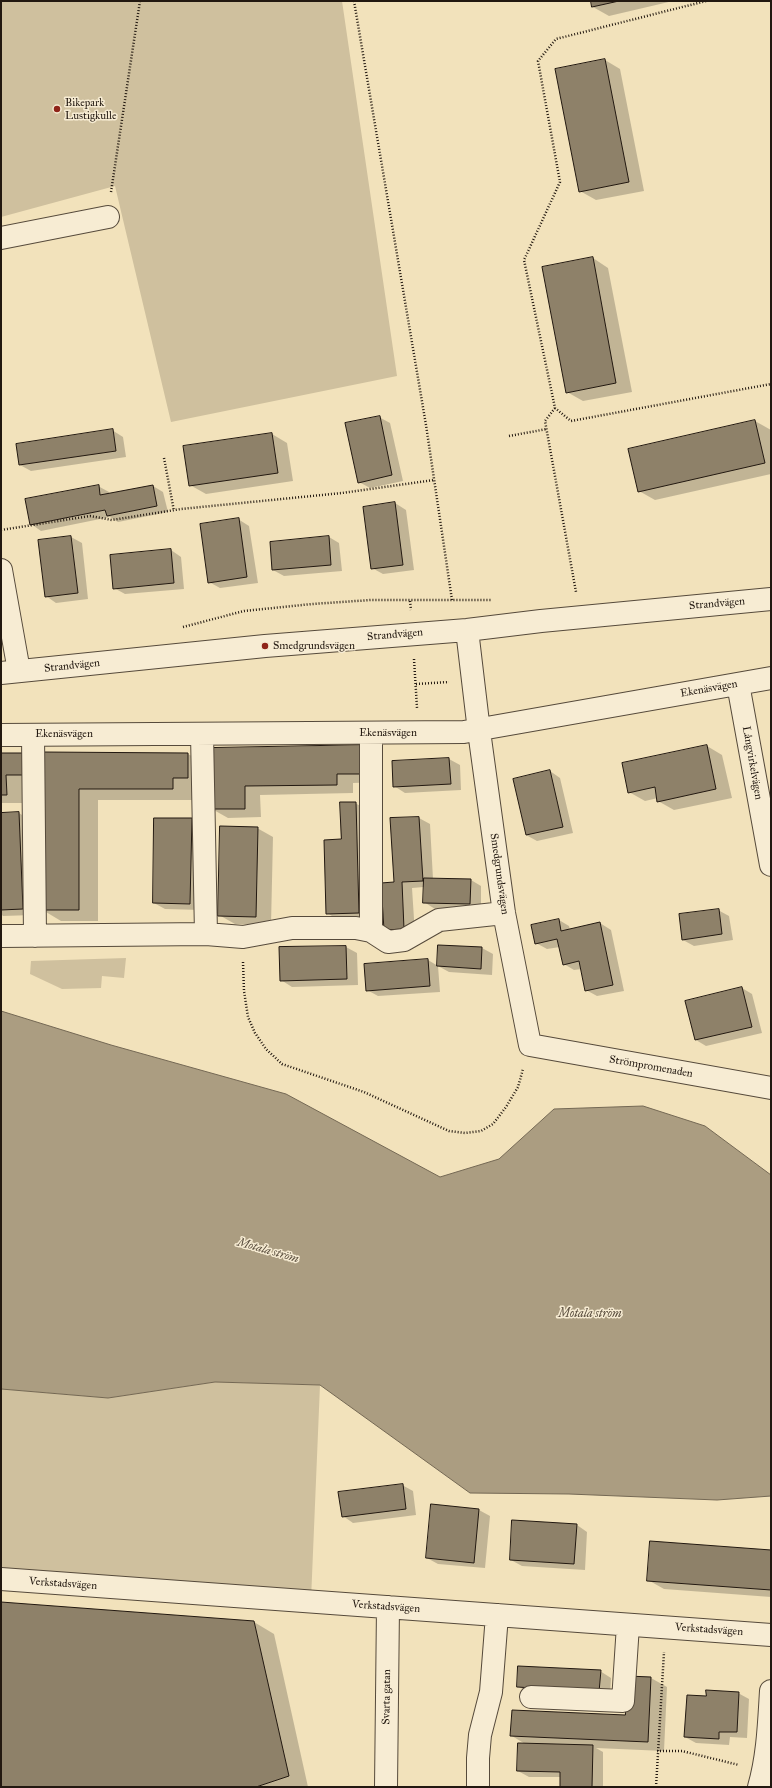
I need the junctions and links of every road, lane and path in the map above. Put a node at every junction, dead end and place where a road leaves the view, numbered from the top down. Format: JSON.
{"nodes":[{"id":1,"x":140,"y":1,"type":"edge"},
{"id":2,"x":354,"y":1,"type":"edge"},
{"id":3,"x":706,"y":1,"type":"edge"},
{"id":4,"x":108,"y":217,"type":"joint"},
{"id":5,"x":1,"y":238,"type":"edge"},
{"id":6,"x":771,"y":384,"type":"edge"},
{"id":7,"x":555,"y":408,"type":"junction"},
{"id":8,"x":547,"y":429,"type":"junction"},
{"id":9,"x":508,"y":436,"type":"dead end"},
{"id":10,"x":164,"y":458,"type":"dead end"},
{"id":11,"x":434,"y":480,"type":"junction"},
{"id":12,"x":174,"y":511,"type":"junction"},
{"id":13,"x":1,"y":530,"type":"edge"},
{"id":14,"x":1,"y":570,"type":"edge"},
{"id":15,"x":576,"y":592,"type":"dead end"},
{"id":16,"x":771,"y":599,"type":"edge"},
{"id":17,"x":452,"y":600,"type":"junction"},
{"id":18,"x":492,"y":600,"type":"dead end"},
{"id":19,"x":410,"y":601,"type":"junction"},
{"id":20,"x":184,"y":627,"type":"dead end"},
{"id":21,"x":467,"y":630,"type":"junction"},
{"id":22,"x":413,"y":633,"type":"junction"},
{"id":23,"x":10,"y":672,"type":"edge"},
{"id":24,"x":771,"y":678,"type":"edge"},
{"id":25,"x":474,"y":681,"type":"junction"},
{"id":26,"x":416,"y":684,"type":"junction"},
{"id":27,"x":738,"y":684,"type":"junction"},
{"id":28,"x":479,"y":731,"type":"junction"},
{"id":29,"x":419,"y":732,"type":"junction"},
{"id":30,"x":371,"y":733,"type":"junction"},
{"id":31,"x":202,"y":734,"type":"junction"},
{"id":32,"x":1,"y":735,"type":"edge"},
{"id":33,"x":33,"y":735,"type":"junction"},
{"id":34,"x":771,"y":865,"type":"edge"},
{"id":35,"x":504,"y":913,"type":"junction"},
{"id":36,"x":371,"y":931,"type":"junction"},
{"id":37,"x":206,"y":934,"type":"junction"},
{"id":38,"x":1,"y":936,"type":"edge"},
{"id":39,"x":35,"y":936,"type":"junction"},
{"id":40,"x":243,"y":937,"type":"junction"},
{"id":41,"x":530,"y":1045,"type":"junction"},
{"id":42,"x":771,"y":1088,"type":"edge"},
{"id":43,"x":1,"y":1579,"type":"edge"},
{"id":44,"x":388,"y":1607,"type":"junction"},
{"id":45,"x":497,"y":1615,"type":"junction"},
{"id":46,"x":628,"y":1625,"type":"junction"},
{"id":47,"x":665,"y":1627,"type":"junction"},
{"id":48,"x":771,"y":1635,"type":"edge"},
{"id":49,"x":771,"y":1691,"type":"edge"},
{"id":50,"x":531,"y":1697,"type":"dead end"},
{"id":51,"x":657,"y":1751,"type":"junction"},
{"id":52,"x":761,"y":1779,"type":"edge"},
{"id":53,"x":386,"y":1787,"type":"edge"},
{"id":54,"x":478,"y":1787,"type":"edge"},
{"id":55,"x":656,"y":1787,"type":"edge"}],
"edges":[{"from":1,"to":4,"type":"path"},
{"from":2,"to":11,"type":"path"},
{"from":3,"to":7,"type":"path"},
{"from":4,"to":5,"type":"street"},
{"from":6,"to":7,"type":"path"},
{"from":7,"to":8,"type":"path"},
{"from":8,"to":9,"type":"path"},
{"from":8,"to":15,"type":"path"},
{"from":10,"to":12,"type":"path"},
{"from":11,"to":12,"type":"path"},
{"from":11,"to":17,"type":"path"},
{"from":12,"to":13,"type":"path"},
{"from":14,"to":23,"type":"street","name":"Strandvägen"},
{"from":16,"to":21,"type":"street","name":"Strandvägen"},
{"from":17,"to":18,"type":"path"},
{"from":17,"to":19,"type":"path"},
{"from":19,"to":20,"type":"path"},
{"from":19,"to":22,"type":"path"},
{"from":21,"to":22,"type":"street","name":"Strandvägen"},
{"from":21,"to":25,"type":"street","name":"Smedgrundsvägen"},
{"from":22,"to":23,"type":"street","name":"Strandvägen"},
{"from":22,"to":26,"type":"path"},
{"from":24,"to":27,"type":"street","name":"Ekenäsvägen"},
{"from":25,"to":26,"type":"path"},
{"from":25,"to":28,"type":"street","name":"Smedgrundsvägen"},
{"from":26,"to":29,"type":"path"},
{"from":27,"to":28,"type":"street","name":"Ekenäsvägen"},
{"from":27,"to":34,"type":"street","name":"Långvirkelvägen"},
{"from":28,"to":29,"type":"street","name":"Ekenäsvägen"},
{"from":28,"to":35,"type":"street","name":"Smedgrundsvägen"},
{"from":29,"to":30,"type":"street","name":"Ekenäsvägen"},
{"from":30,"to":31,"type":"street","name":"Ekenäsvägen"},
{"from":30,"to":36,"type":"street"},
{"from":31,"to":33,"type":"street","name":"Ekenäsvägen"},
{"from":31,"to":37,"type":"street"},
{"from":32,"to":33,"type":"street","name":"Ekenäsvägen"},
{"from":33,"to":39,"type":"street"},
{"from":35,"to":36,"type":"street"},
{"from":35,"to":41,"type":"street","name":"Smedgrundsvägen"},
{"from":36,"to":40,"type":"street"},
{"from":37,"to":39,"type":"street"},
{"from":37,"to":40,"type":"street"},
{"from":38,"to":39,"type":"street"},
{"from":40,"to":41,"type":"path"},
{"from":41,"to":42,"type":"street","name":"Strömpromenaden"},
{"from":43,"to":44,"type":"street","name":"Verkstadsvägen"},
{"from":44,"to":45,"type":"street","name":"Verkstadsvägen"},
{"from":44,"to":53,"type":"street","name":"Svarta gatan"},
{"from":45,"to":46,"type":"street","name":"Verkstadsvägen"},
{"from":45,"to":54,"type":"street"},
{"from":46,"to":47,"type":"street","name":"Verkstadsvägen"},
{"from":46,"to":50,"type":"street"},
{"from":47,"to":48,"type":"street","name":"Verkstadsvägen"},
{"from":47,"to":51,"type":"path"},
{"from":49,"to":52,"type":"street"},
{"from":51,"to":52,"type":"path"},
{"from":51,"to":55,"type":"path"}]}
